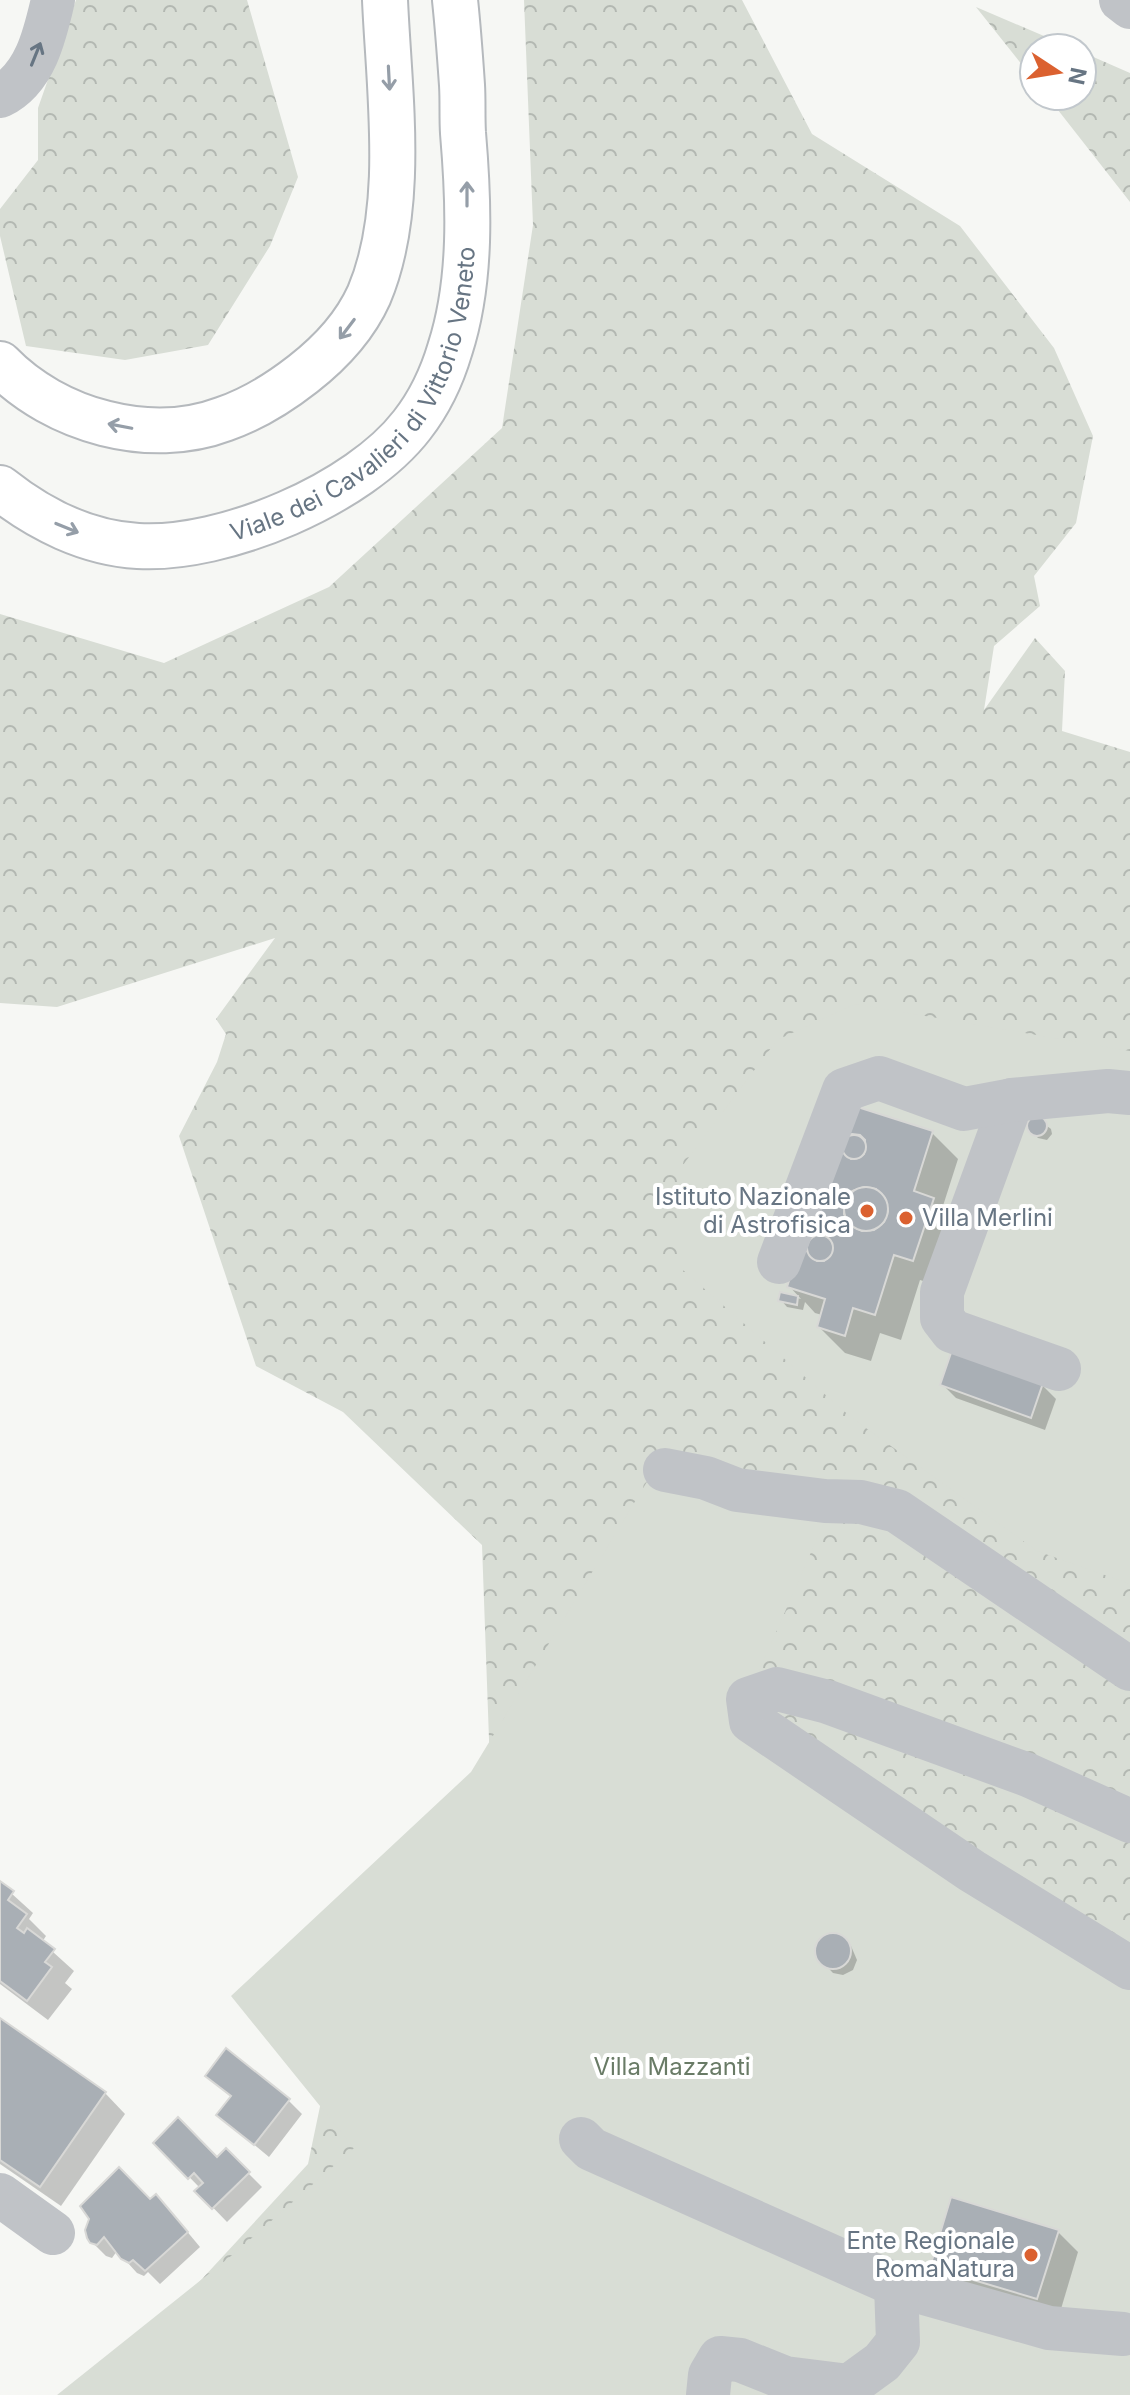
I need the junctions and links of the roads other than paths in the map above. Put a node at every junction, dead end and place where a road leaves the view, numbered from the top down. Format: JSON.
{"nodes":[{"id":1,"x":53,"y":0,"type":"edge"},
{"id":2,"x":385,"y":0,"type":"edge"},
{"id":3,"x":455,"y":0,"type":"edge"},
{"id":4,"x":1121,"y":0,"type":"edge"},
{"id":5,"x":1130,"y":7,"type":"edge"},
{"id":6,"x":0,"y":96,"type":"edge"},
{"id":7,"x":0,"y":364,"type":"edge"},
{"id":8,"x":0,"y":488,"type":"edge"},
{"id":9,"x":1130,"y":1093,"type":"edge"},
{"id":10,"x":1012,"y":1100,"type":"junction"},
{"id":11,"x":779,"y":1262,"type":"dead end"},
{"id":12,"x":1059,"y":1369,"type":"dead end"},
{"id":13,"x":665,"y":1470,"type":"dead end"},
{"id":14,"x":1130,"y":1669,"type":"edge"},
{"id":15,"x":1130,"y":1821,"type":"edge"},
{"id":16,"x":1130,"y":1968,"type":"edge"},
{"id":17,"x":581,"y":2139,"type":"dead end"},
{"id":18,"x":0,"y":2195,"type":"edge"},
{"id":19,"x":53,"y":2233,"type":"dead end"},
{"id":20,"x":896,"y":2285,"type":"junction"},
{"id":21,"x":1123,"y":2334,"type":"dead end"},
{"id":22,"x":708,"y":2395,"type":"edge"}],
"edges":[{"from":6,"to":1,"type":"street","one_way":true},
{"from":2,"to":7,"type":"main road","name":"Viale dei Cavalieri di Vittorio Veneto","one_way":true},
{"from":8,"to":3,"type":"main road","name":"Viale dei Cavalieri di Vittorio Veneto","one_way":true},
{"from":4,"to":5,"type":"street"},
{"from":9,"to":10,"type":"street"},
{"from":10,"to":11,"type":"street"},
{"from":10,"to":12,"type":"street"},
{"from":13,"to":14,"type":"street"},
{"from":15,"to":16,"type":"street"},
{"from":17,"to":20,"type":"street"},
{"from":18,"to":19,"type":"street"},
{"from":20,"to":21,"type":"street"},
{"from":20,"to":22,"type":"street"}]}
